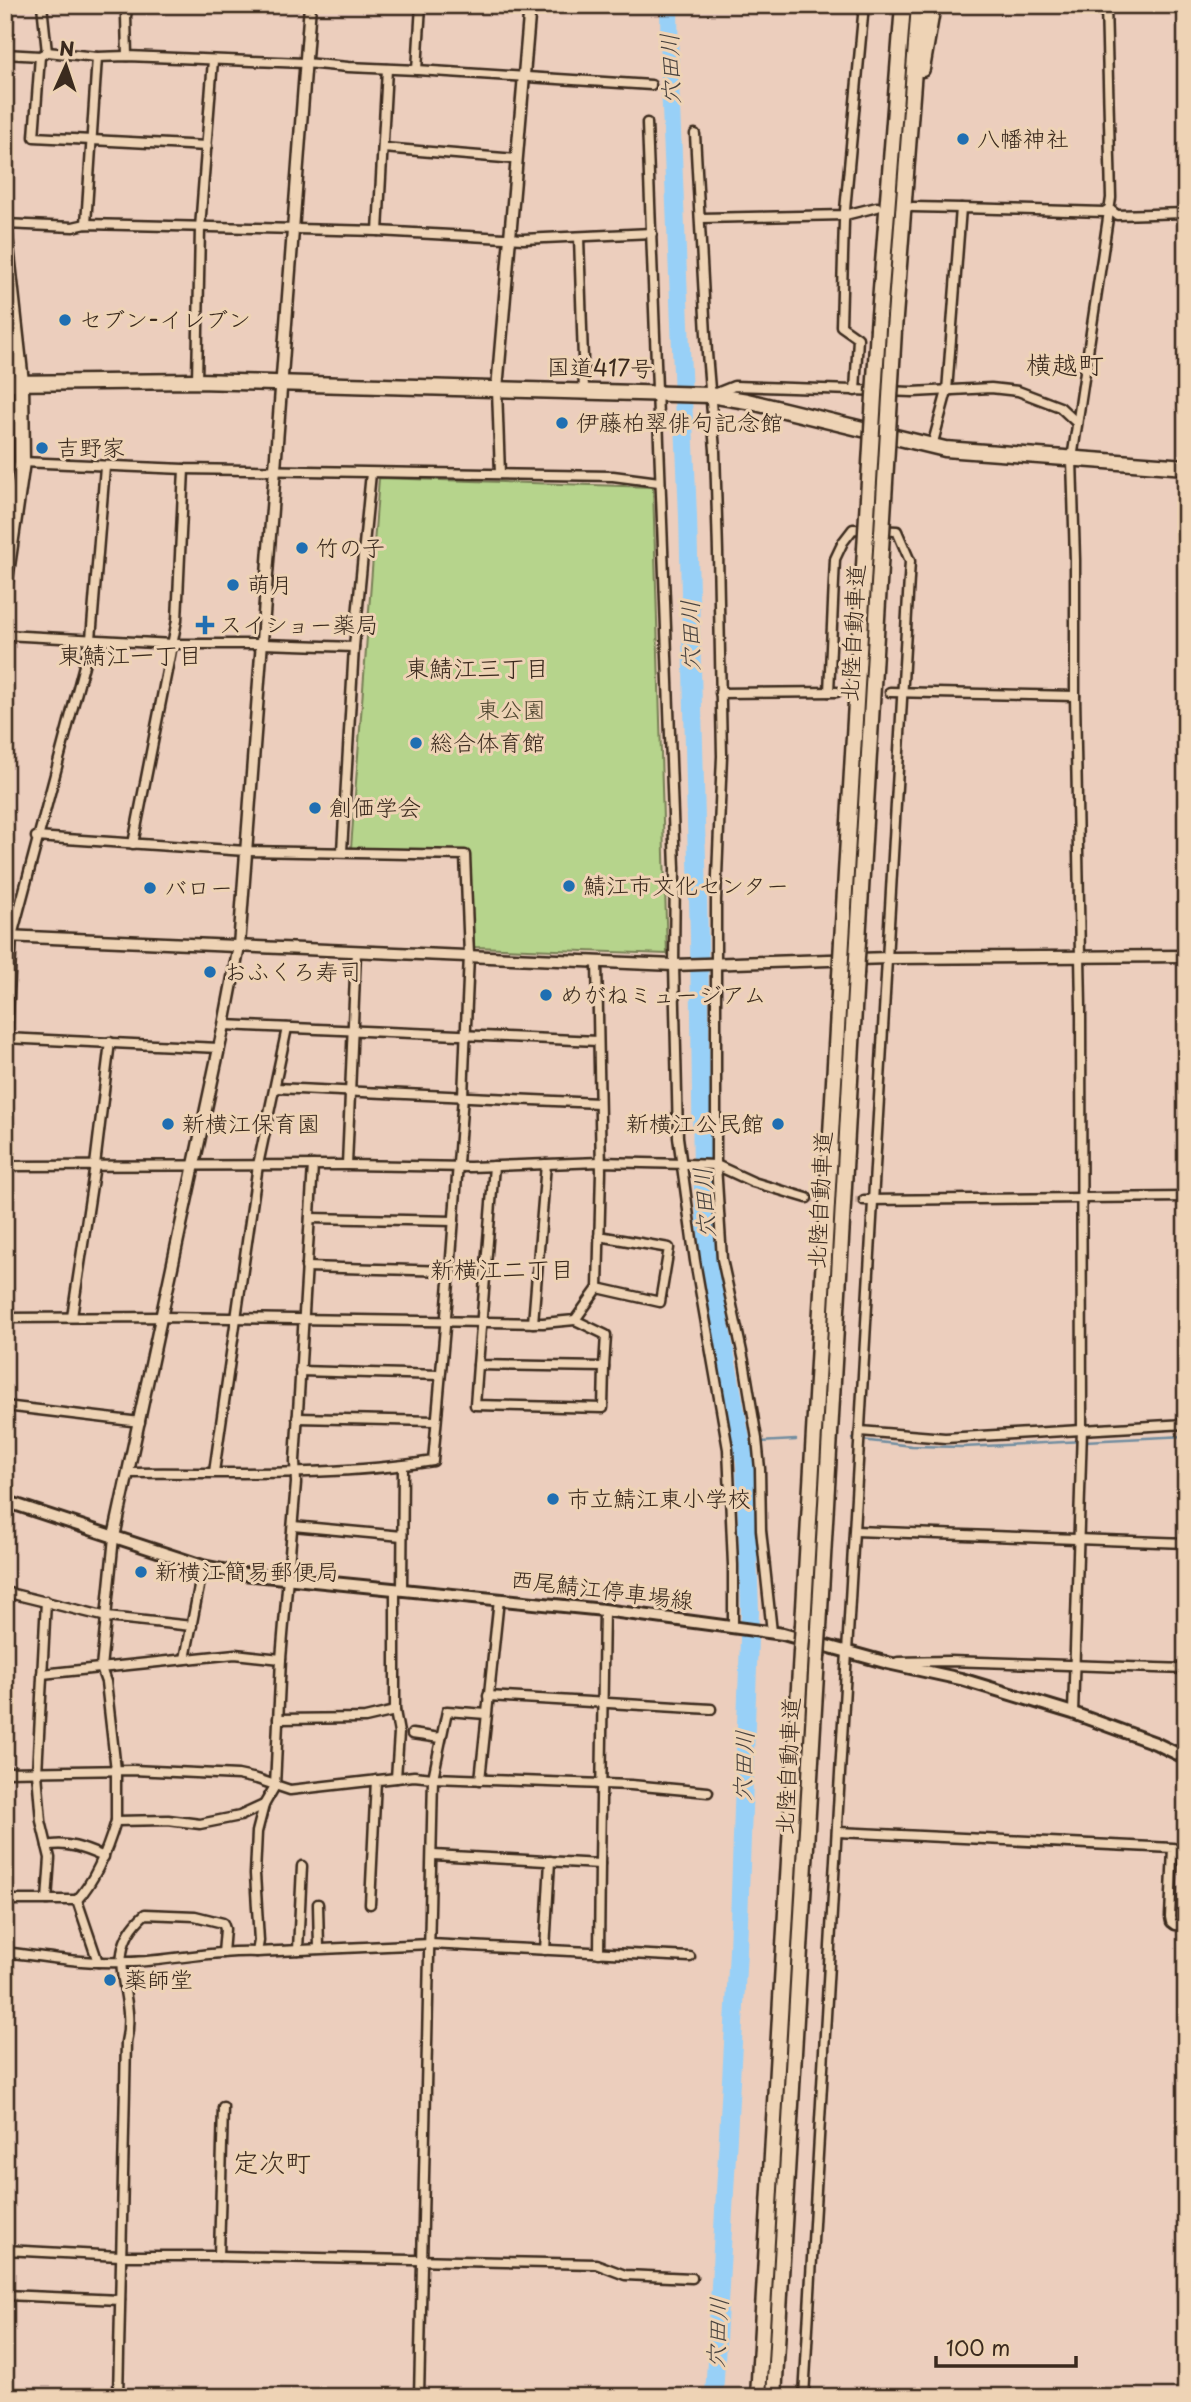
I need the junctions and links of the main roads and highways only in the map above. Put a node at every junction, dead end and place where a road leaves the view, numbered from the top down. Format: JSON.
{"nodes":[{"id":1,"x":902,"y":5,"type":"edge"},
{"id":2,"x":919,"y":5,"type":"edge"},
{"id":3,"x":933,"y":5,"type":"edge"},
{"id":4,"x":5,"y":236,"type":"edge"},
{"id":5,"x":895,"y":307,"type":"junction"},
{"id":6,"x":22,"y":382,"type":"junction"},
{"id":7,"x":5,"y":383,"type":"edge"},
{"id":8,"x":1186,"y":467,"type":"edge"},
{"id":9,"x":5,"y":580,"type":"edge"},
{"id":10,"x":5,"y":1501,"type":"edge"},
{"id":11,"x":1186,"y":1758,"type":"edge"},
{"id":12,"x":758,"y":2397,"type":"edge"},
{"id":13,"x":774,"y":2397,"type":"edge"}],
"edges":[{"from":1,"to":12,"type":"highway","name":"北陸自動車道","bridge":true},
{"from":2,"to":5,"type":"highway","name":"北陸自動車道"},
{"from":3,"to":5,"type":"highway"},
{"from":4,"to":6,"type":"highway"},
{"from":5,"to":13,"type":"highway","name":"北陸自動車道","bridge":true},
{"from":6,"to":7,"type":"highway","name":"国道417号"},
{"from":6,"to":8,"type":"highway","name":"国道417号"},
{"from":6,"to":9,"type":"highway"},
{"from":10,"to":11,"type":"main road","name":"西尾鯖江停車場線"}]}
